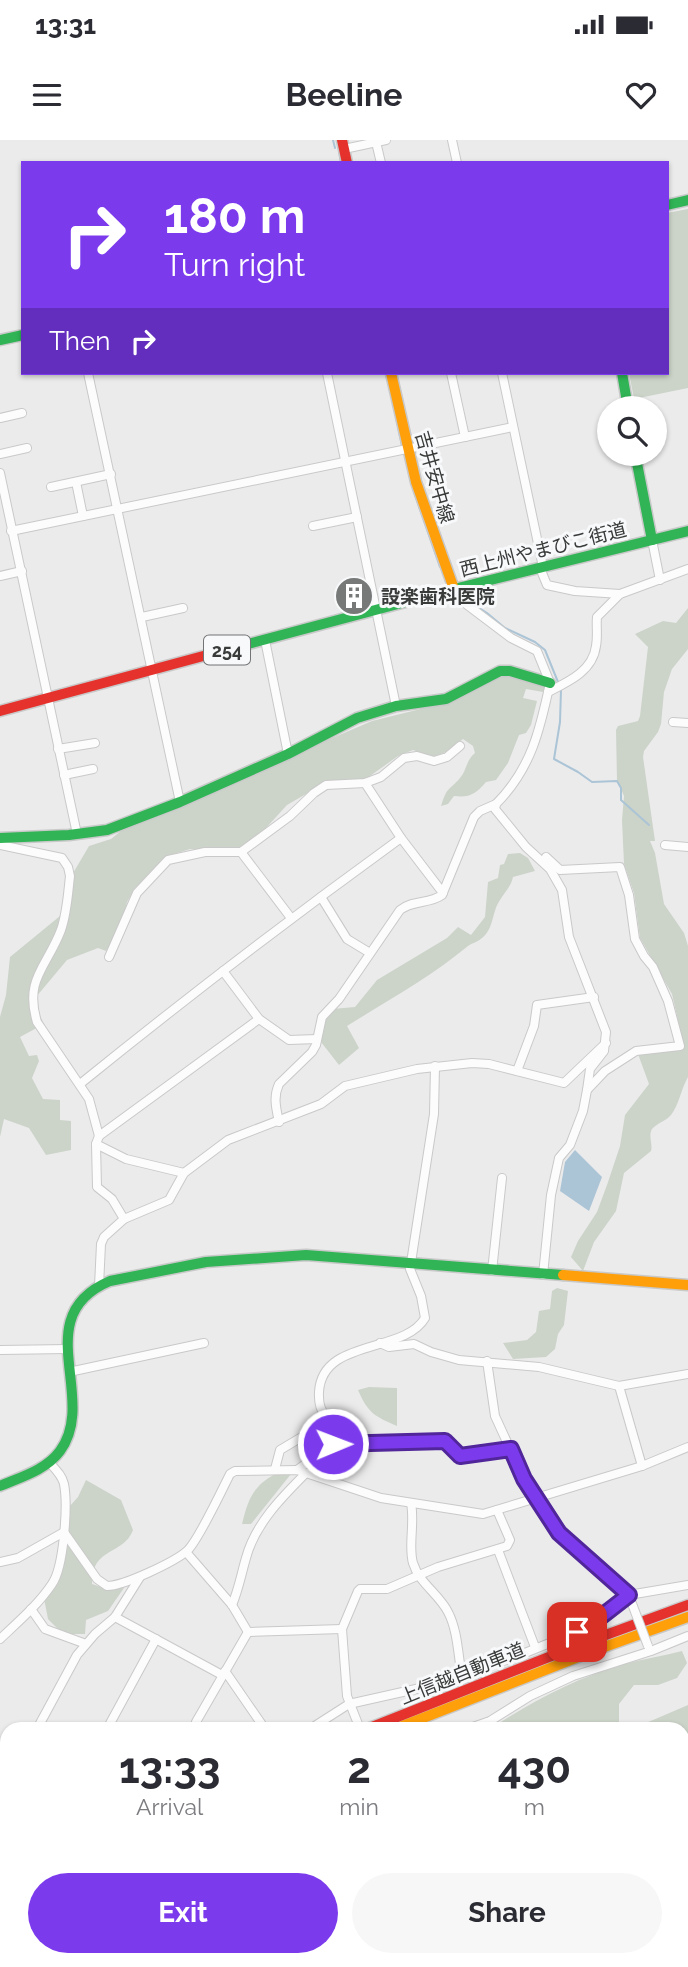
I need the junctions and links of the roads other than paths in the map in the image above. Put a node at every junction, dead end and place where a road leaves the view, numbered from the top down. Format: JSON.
{"nodes":[{"id":1,"x":452,"y":140,"type":"edge"},
{"id":2,"x":381,"y":141,"type":"edge"},
{"id":3,"x":343,"y":145,"type":"edge"},
{"id":4,"x":381,"y":161,"type":"edge"},
{"id":5,"x":457,"y":161,"type":"edge"},
{"id":6,"x":688,"y":200,"type":"edge"},
{"id":7,"x":669,"y":205,"type":"edge"},
{"id":8,"x":21,"y":335,"type":"edge"},
{"id":9,"x":0,"y":340,"type":"edge"},
{"id":10,"x":88,"y":375,"type":"edge"},
{"id":11,"x":327,"y":375,"type":"edge"},
{"id":12,"x":391,"y":375,"type":"edge"},
{"id":13,"x":450,"y":375,"type":"edge"},
{"id":14,"x":502,"y":375,"type":"edge"},
{"id":15,"x":621,"y":375,"type":"edge"},
{"id":16,"x":626,"y":396,"type":"edge"},
{"id":17,"x":22,"y":413,"type":"dead end"},
{"id":18,"x":0,"y":418,"type":"edge"},
{"id":19,"x":513,"y":427,"type":"junction"},
{"id":20,"x":465,"y":437,"type":"junction"},
{"id":21,"x":27,"y":448,"type":"dead end"},
{"id":22,"x":407,"y":449,"type":"junction"},
{"id":23,"x":0,"y":454,"type":"edge"},
{"id":24,"x":345,"y":462,"type":"junction"},
{"id":25,"x":638,"y":466,"type":"edge"},
{"id":26,"x":0,"y":473,"type":"edge"},
{"id":27,"x":111,"y":474,"type":"junction"},
{"id":28,"x":76,"y":482,"type":"junction"},
{"id":29,"x":51,"y":487,"type":"dead end"},
{"id":30,"x":118,"y":509,"type":"junction"},
{"id":31,"x":83,"y":516,"type":"junction"},
{"id":32,"x":357,"y":517,"type":"junction"},
{"id":33,"x":313,"y":526,"type":"dead end"},
{"id":34,"x":11,"y":531,"type":"junction"},
{"id":35,"x":688,"y":531,"type":"edge"},
{"id":36,"x":652,"y":541,"type":"junction"},
{"id":37,"x":541,"y":567,"type":"junction"},
{"id":38,"x":688,"y":569,"type":"edge"},
{"id":39,"x":22,"y":571,"type":"junction"},
{"id":40,"x":0,"y":576,"type":"edge"},
{"id":41,"x":660,"y":580,"type":"junction"},
{"id":42,"x":454,"y":589,"type":"junction"},
{"id":43,"x":620,"y":594,"type":"junction"},
{"id":44,"x":183,"y":608,"type":"dead end"},
{"id":45,"x":376,"y":611,"type":"junction"},
{"id":46,"x":142,"y":617,"type":"junction"},
{"id":47,"x":265,"y":640,"type":"junction"},
{"id":48,"x":153,"y":671,"type":"junction"},
{"id":49,"x":549,"y":687,"type":"junction"},
{"id":50,"x":47,"y":698,"type":"junction"},
{"id":51,"x":396,"y":706,"type":"junction"},
{"id":52,"x":0,"y":711,"type":"edge"},
{"id":53,"x":673,"y":722,"type":"dead end"},
{"id":54,"x":688,"y":723,"type":"edge"},
{"id":55,"x":95,"y":743,"type":"dead end"},
{"id":56,"x":460,"y":746,"type":"dead end"},
{"id":57,"x":58,"y":749,"type":"junction"},
{"id":58,"x":288,"y":754,"type":"junction"},
{"id":59,"x":93,"y":769,"type":"dead end"},
{"id":60,"x":64,"y":775,"type":"junction"},
{"id":61,"x":365,"y":783,"type":"junction"},
{"id":62,"x":180,"y":802,"type":"junction"},
{"id":63,"x":496,"y":804,"type":"junction"},
{"id":64,"x":77,"y":834,"type":"junction"},
{"id":65,"x":0,"y":838,"type":"edge"},
{"id":66,"x":401,"y":838,"type":"junction"},
{"id":67,"x":0,"y":845,"type":"edge"},
{"id":68,"x":665,"y":845,"type":"dead end"},
{"id":69,"x":526,"y":846,"type":"junction"},
{"id":70,"x":688,"y":847,"type":"edge"},
{"id":71,"x":241,"y":852,"type":"junction"},
{"id":72,"x":443,"y":893,"type":"junction"},
{"id":73,"x":321,"y":897,"type":"junction"},
{"id":74,"x":291,"y":918,"type":"junction"},
{"id":75,"x":370,"y":953,"type":"junction"},
{"id":76,"x":109,"y":957,"type":"dead end"},
{"id":77,"x":223,"y":971,"type":"junction"},
{"id":78,"x":594,"y":997,"type":"junction"},
{"id":79,"x":259,"y":1019,"type":"junction"},
{"id":80,"x":317,"y":1039,"type":"junction"},
{"id":81,"x":606,"y":1043,"type":"junction"},
{"id":82,"x":435,"y":1066,"type":"junction"},
{"id":83,"x":517,"y":1071,"type":"junction"},
{"id":84,"x":80,"y":1084,"type":"junction"},
{"id":85,"x":587,"y":1090,"type":"junction"},
{"id":86,"x":279,"y":1122,"type":"junction"},
{"id":87,"x":97,"y":1140,"type":"junction"},
{"id":88,"x":184,"y":1173,"type":"junction"},
{"id":89,"x":502,"y":1178,"type":"dead end"},
{"id":90,"x":124,"y":1219,"type":"junction"},
{"id":91,"x":412,"y":1264,"type":"junction"},
{"id":92,"x":492,"y":1271,"type":"junction"},
{"id":93,"x":543,"y":1275,"type":"junction"},
{"id":94,"x":688,"y":1285,"type":"edge"},
{"id":95,"x":99,"y":1286,"type":"junction"},
{"id":96,"x":204,"y":1343,"type":"dead end"},
{"id":97,"x":380,"y":1343,"type":"junction"},
{"id":98,"x":68,"y":1349,"type":"junction"},
{"id":99,"x":0,"y":1350,"type":"edge"},
{"id":100,"x":487,"y":1361,"type":"junction"},
{"id":101,"x":69,"y":1372,"type":"junction"},
{"id":102,"x":688,"y":1374,"type":"edge"},
{"id":103,"x":619,"y":1386,"type":"junction"},
{"id":104,"x":327,"y":1422,"type":"junction"},
{"id":105,"x":333,"y":1444,"type":"junction"},
{"id":106,"x":688,"y":1447,"type":"edge"},
{"id":107,"x":511,"y":1449,"type":"junction"},
{"id":108,"x":49,"y":1462,"type":"junction"},
{"id":109,"x":642,"y":1465,"type":"junction"},
{"id":110,"x":275,"y":1469,"type":"junction"},
{"id":111,"x":297,"y":1470,"type":"junction"},
{"id":112,"x":306,"y":1473,"type":"junction"},
{"id":113,"x":0,"y":1486,"type":"edge"},
{"id":114,"x":537,"y":1499,"type":"junction"},
{"id":115,"x":411,"y":1503,"type":"junction"},
{"id":116,"x":497,"y":1510,"type":"junction"},
{"id":117,"x":64,"y":1532,"type":"junction"},
{"id":118,"x":498,"y":1549,"type":"junction"},
{"id":119,"x":186,"y":1552,"type":"junction"},
{"id":120,"x":0,"y":1562,"type":"edge"},
{"id":121,"x":418,"y":1574,"type":"junction"},
{"id":122,"x":141,"y":1576,"type":"junction"},
{"id":123,"x":688,"y":1585,"type":"edge"},
{"id":124,"x":630,"y":1598,"type":"junction"},
{"id":125,"x":232,"y":1605,"type":"junction"},
{"id":126,"x":688,"y":1605,"type":"edge"},
{"id":127,"x":31,"y":1609,"type":"junction"},
{"id":128,"x":688,"y":1617,"type":"edge"},
{"id":129,"x":115,"y":1618,"type":"junction"},
{"id":130,"x":342,"y":1629,"type":"junction"},
{"id":131,"x":248,"y":1632,"type":"junction"},
{"id":132,"x":688,"y":1636,"type":"edge"},
{"id":133,"x":0,"y":1639,"type":"edge"},
{"id":134,"x":156,"y":1639,"type":"junction"},
{"id":135,"x":86,"y":1644,"type":"junction"},
{"id":136,"x":535,"y":1647,"type":"junction"},
{"id":137,"x":650,"y":1648,"type":"junction"},
{"id":138,"x":461,"y":1671,"type":"junction"},
{"id":139,"x":223,"y":1673,"type":"junction"},
{"id":140,"x":350,"y":1706,"type":"junction"},
{"id":141,"x":41,"y":1722,"type":"edge"},
{"id":142,"x":111,"y":1722,"type":"edge"},
{"id":143,"x":196,"y":1722,"type":"edge"},
{"id":144,"x":260,"y":1722,"type":"edge"},
{"id":145,"x":322,"y":1722,"type":"edge"},
{"id":146,"x":357,"y":1722,"type":"edge"},
{"id":147,"x":385,"y":1722,"type":"edge"},
{"id":148,"x":413,"y":1722,"type":"edge"},
{"id":149,"x":495,"y":1722,"type":"edge"}],
"edges":[{"from":1,"to":5,"type":"street"},
{"from":2,"to":3,"type":"street"},
{"from":2,"to":4,"type":"street"},
{"from":6,"to":7,"type":"main road"},
{"from":8,"to":9,"type":"main road"},
{"from":10,"to":27,"type":"street"},
{"from":11,"to":24,"type":"street"},
{"from":12,"to":22,"type":"main road","name":"吉井安中線"},
{"from":13,"to":20,"type":"street"},
{"from":14,"to":19,"type":"street"},
{"from":15,"to":16,"type":"main road"},
{"from":17,"to":18,"type":"street"},
{"from":19,"to":20,"type":"street"},
{"from":19,"to":37,"type":"street"},
{"from":20,"to":22,"type":"street"},
{"from":21,"to":23,"type":"street"},
{"from":22,"to":24,"type":"street"},
{"from":22,"to":42,"type":"main road","name":"吉井安中線"},
{"from":24,"to":30,"type":"street"},
{"from":24,"to":32,"type":"street"},
{"from":25,"to":36,"type":"main road"},
{"from":26,"to":34,"type":"street"},
{"from":27,"to":28,"type":"street"},
{"from":27,"to":30,"type":"street"},
{"from":28,"to":29,"type":"street"},
{"from":28,"to":31,"type":"street"},
{"from":30,"to":31,"type":"street"},
{"from":30,"to":46,"type":"street"},
{"from":31,"to":34,"type":"street"},
{"from":32,"to":33,"type":"street"},
{"from":32,"to":45,"type":"street"},
{"from":34,"to":39,"type":"street"},
{"from":35,"to":36,"type":"main road","name":"西上州やまびこ街道","number":"254"},
{"from":36,"to":37,"type":"main road","name":"西上州やまびこ街道","number":"254"},
{"from":36,"to":41,"type":"street"},
{"from":37,"to":42,"type":"main road","name":"西上州やまびこ街道","number":"254"},
{"from":37,"to":43,"type":"street"},
{"from":38,"to":41,"type":"street"},
{"from":39,"to":40,"type":"street"},
{"from":39,"to":50,"type":"street"},
{"from":41,"to":43,"type":"street"},
{"from":42,"to":45,"type":"main road","name":"西上州やまびこ街道","number":"254"},
{"from":42,"to":49,"type":"street"},
{"from":43,"to":49,"type":"street"},
{"from":44,"to":46,"type":"street"},
{"from":45,"to":47,"type":"main road","name":"西上州やまびこ街道","number":"254"},
{"from":45,"to":51,"type":"street"},
{"from":46,"to":48,"type":"street"},
{"from":47,"to":48,"type":"main road","name":"西上州やまびこ街道","number":"254"},
{"from":47,"to":58,"type":"street"},
{"from":48,"to":50,"type":"main road","name":"西上州やまびこ街道","number":"254"},
{"from":48,"to":62,"type":"street"},
{"from":49,"to":51,"type":"main road"},
{"from":49,"to":63,"type":"street"},
{"from":50,"to":52,"type":"main road","name":"西上州やまびこ街道","number":"254"},
{"from":50,"to":57,"type":"street"},
{"from":51,"to":58,"type":"main road"},
{"from":53,"to":54,"type":"street"},
{"from":55,"to":57,"type":"street"},
{"from":56,"to":61,"type":"street"},
{"from":57,"to":60,"type":"street"},
{"from":58,"to":62,"type":"main road"},
{"from":59,"to":60,"type":"street"},
{"from":60,"to":64,"type":"street"},
{"from":61,"to":66,"type":"street"},
{"from":61,"to":71,"type":"street"},
{"from":62,"to":64,"type":"main road"},
{"from":63,"to":69,"type":"street"},
{"from":63,"to":72,"type":"street"},
{"from":64,"to":65,"type":"main road"},
{"from":66,"to":72,"type":"street"},
{"from":66,"to":73,"type":"street"},
{"from":67,"to":84,"type":"street"},
{"from":68,"to":70,"type":"street"},
{"from":69,"to":78,"type":"street"},
{"from":69,"to":85,"type":"street"},
{"from":71,"to":74,"type":"street"},
{"from":71,"to":76,"type":"street"},
{"from":72,"to":75,"type":"street"},
{"from":73,"to":74,"type":"street"},
{"from":73,"to":75,"type":"street"},
{"from":74,"to":77,"type":"street"},
{"from":75,"to":80,"type":"street"},
{"from":77,"to":79,"type":"street"},
{"from":77,"to":84,"type":"street"},
{"from":78,"to":81,"type":"street"},
{"from":78,"to":83,"type":"street"},
{"from":79,"to":80,"type":"street"},
{"from":79,"to":87,"type":"street"},
{"from":80,"to":86,"type":"street"},
{"from":81,"to":83,"type":"street"},
{"from":81,"to":85,"type":"street"},
{"from":82,"to":83,"type":"street"},
{"from":82,"to":86,"type":"street"},
{"from":82,"to":91,"type":"street"},
{"from":84,"to":87,"type":"street"},
{"from":85,"to":93,"type":"street"},
{"from":86,"to":88,"type":"street"},
{"from":87,"to":88,"type":"street"},
{"from":87,"to":90,"type":"street"},
{"from":88,"to":90,"type":"street"},
{"from":89,"to":92,"type":"street"},
{"from":90,"to":95,"type":"street"},
{"from":91,"to":92,"type":"main road"},
{"from":91,"to":95,"type":"main road"},
{"from":91,"to":97,"type":"street"},
{"from":92,"to":93,"type":"main road"},
{"from":93,"to":94,"type":"main road"},
{"from":95,"to":98,"type":"main road"},
{"from":96,"to":101,"type":"street"},
{"from":97,"to":100,"type":"street"},
{"from":97,"to":104,"type":"street"},
{"from":98,"to":99,"type":"street"},
{"from":98,"to":101,"type":"main road"},
{"from":100,"to":103,"type":"street"},
{"from":100,"to":107,"type":"street"},
{"from":101,"to":108,"type":"main road"},
{"from":102,"to":103,"type":"street"},
{"from":103,"to":109,"type":"street"},
{"from":104,"to":105,"type":"street"},
{"from":104,"to":110,"type":"street"},
{"from":105,"to":107,"type":"street"},
{"from":105,"to":111,"type":"street"},
{"from":106,"to":109,"type":"street"},
{"from":107,"to":114,"type":"street"},
{"from":108,"to":113,"type":"main road"},
{"from":108,"to":117,"type":"street"},
{"from":109,"to":114,"type":"street"},
{"from":110,"to":111,"type":"street"},
{"from":110,"to":119,"type":"street"},
{"from":111,"to":112,"type":"street"},
{"from":112,"to":115,"type":"street"},
{"from":112,"to":125,"type":"street"},
{"from":114,"to":116,"type":"street"},
{"from":114,"to":124,"type":"street"},
{"from":115,"to":116,"type":"street"},
{"from":115,"to":121,"type":"street"},
{"from":116,"to":118,"type":"street"},
{"from":117,"to":120,"type":"street"},
{"from":117,"to":122,"type":"street"},
{"from":117,"to":127,"type":"street"},
{"from":118,"to":121,"type":"street"},
{"from":118,"to":136,"type":"street"},
{"from":119,"to":122,"type":"street"},
{"from":119,"to":125,"type":"street"},
{"from":121,"to":130,"type":"street"},
{"from":121,"to":138,"type":"street"},
{"from":122,"to":129,"type":"street"},
{"from":123,"to":124,"type":"street"},
{"from":124,"to":136,"type":"street"},
{"from":124,"to":137,"type":"street","bridge":true},
{"from":125,"to":131,"type":"street"},
{"from":126,"to":147,"type":"main road","name":"上信越自動車道"},
{"from":127,"to":133,"type":"street"},
{"from":127,"to":135,"type":"street"},
{"from":128,"to":148,"type":"main road","name":"上信越自動車道"},
{"from":129,"to":134,"type":"street"},
{"from":129,"to":135,"type":"street"},
{"from":130,"to":131,"type":"street"},
{"from":130,"to":140,"type":"street"},
{"from":131,"to":139,"type":"street"},
{"from":132,"to":137,"type":"street"},
{"from":134,"to":139,"type":"street"},
{"from":134,"to":142,"type":"street"},
{"from":135,"to":141,"type":"street"},
{"from":136,"to":138,"type":"street"},
{"from":137,"to":149,"type":"street"},
{"from":138,"to":140,"type":"street"},
{"from":139,"to":143,"type":"street"},
{"from":139,"to":144,"type":"street"},
{"from":140,"to":145,"type":"street"},
{"from":140,"to":146,"type":"street"}]}
